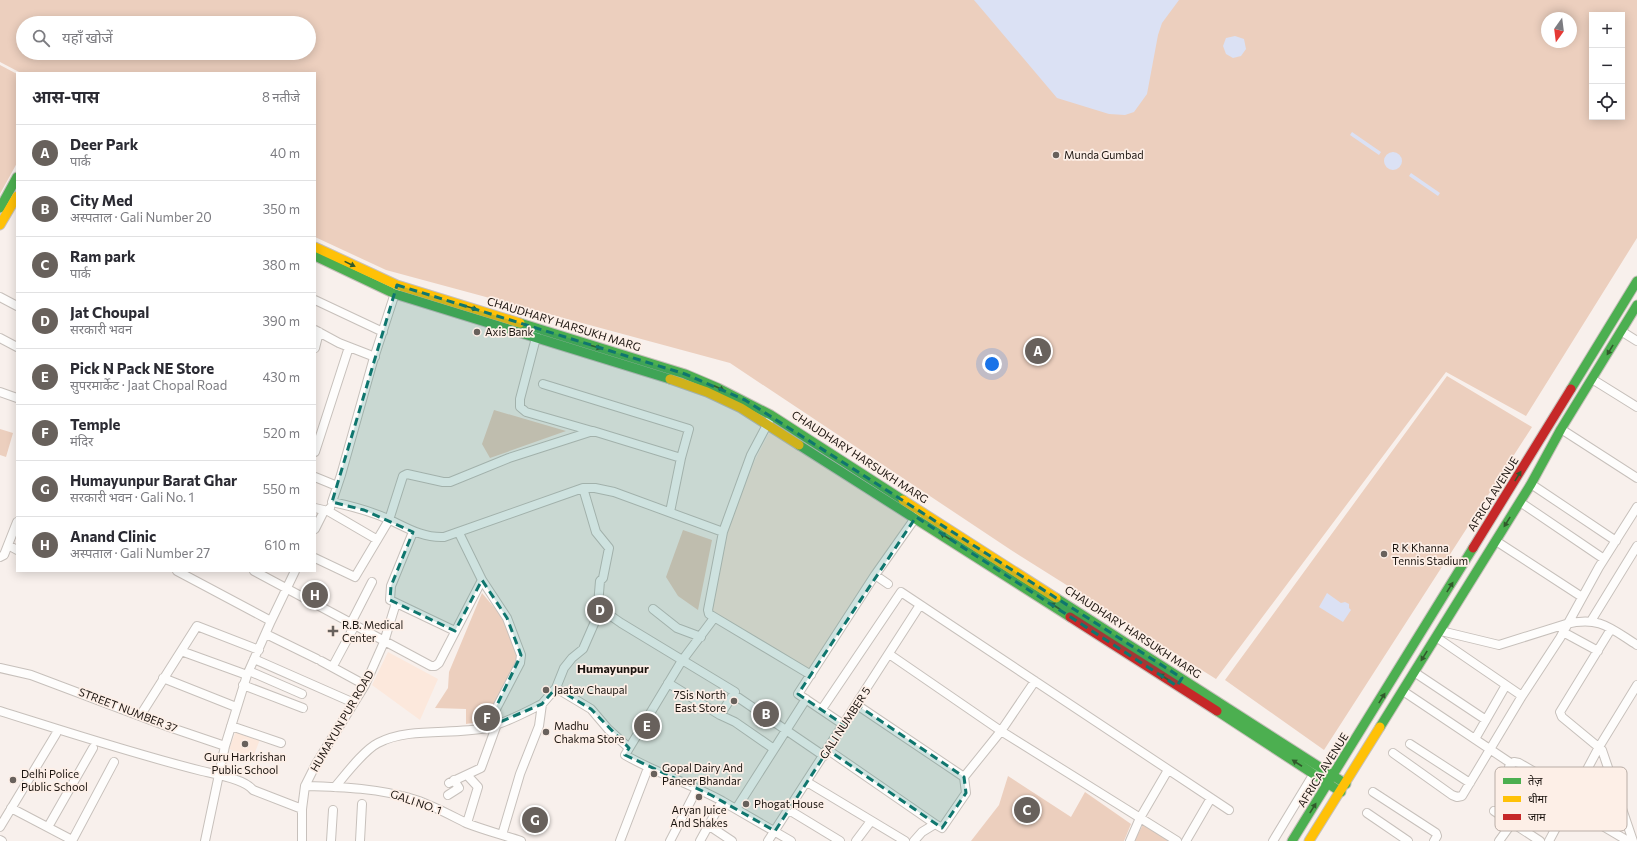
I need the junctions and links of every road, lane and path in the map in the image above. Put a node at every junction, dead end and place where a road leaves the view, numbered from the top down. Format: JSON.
{"nodes":[{"id":1,"x":16,"y":180,"type":"edge"},
{"id":2,"x":16,"y":197,"type":"edge"},
{"id":3,"x":4,"y":203,"type":"edge"},
{"id":4,"x":0,"y":225,"type":"edge"},
{"id":5,"x":316,"y":248,"type":"edge"},
{"id":6,"x":316,"y":256,"type":"edge"},
{"id":7,"x":1637,"y":281,"type":"edge"},
{"id":8,"x":396,"y":289,"type":"junction"},
{"id":9,"x":0,"y":297,"type":"edge"},
{"id":10,"x":316,"y":300,"type":"edge"},
{"id":11,"x":16,"y":305,"type":"edge"},
{"id":12,"x":1637,"y":305,"type":"edge"},
{"id":13,"x":1621,"y":330,"type":"junction"},
{"id":14,"x":317,"y":331,"type":"edge"},
{"id":15,"x":383,"y":332,"type":"junction"},
{"id":16,"x":537,"y":333,"type":"junction"},
{"id":17,"x":0,"y":338,"type":"edge"},
{"id":18,"x":1637,"y":341,"type":"edge"},
{"id":19,"x":16,"y":344,"type":"edge"},
{"id":20,"x":349,"y":347,"type":"junction"},
{"id":21,"x":374,"y":358,"type":"junction"},
{"id":22,"x":1592,"y":379,"type":"junction"},
{"id":23,"x":543,"y":384,"type":"dead end"},
{"id":24,"x":0,"y":392,"type":"edge"},
{"id":25,"x":16,"y":398,"type":"edge"},
{"id":26,"x":1637,"y":407,"type":"edge"},
{"id":27,"x":770,"y":419,"type":"junction"},
{"id":28,"x":1561,"y":429,"type":"junction"},
{"id":29,"x":593,"y":431,"type":"junction"},
{"id":30,"x":316,"y":449,"type":"edge"},
{"id":31,"x":681,"y":458,"type":"junction"},
{"id":32,"x":316,"y":477,"type":"edge"},
{"id":33,"x":1637,"y":478,"type":"edge"},
{"id":34,"x":1531,"y":484,"type":"junction"},
{"id":35,"x":337,"y":486,"type":"junction"},
{"id":36,"x":583,"y":488,"type":"junction"},
{"id":37,"x":332,"y":502,"type":"junction"},
{"id":38,"x":1520,"y":502,"type":"junction"},
{"id":39,"x":1637,"y":507,"type":"edge"},
{"id":40,"x":316,"y":508,"type":"edge"},
{"id":41,"x":326,"y":511,"type":"junction"},
{"id":42,"x":670,"y":512,"type":"junction"},
{"id":43,"x":918,"y":514,"type":"junction"},
{"id":44,"x":389,"y":520,"type":"junction"},
{"id":45,"x":16,"y":525,"type":"edge"},
{"id":46,"x":316,"y":527,"type":"edge"},
{"id":47,"x":413,"y":532,"type":"junction"},
{"id":48,"x":723,"y":532,"type":"junction"},
{"id":49,"x":460,"y":533,"type":"junction"},
{"id":50,"x":376,"y":539,"type":"junction"},
{"id":51,"x":1616,"y":540,"type":"junction"},
{"id":52,"x":1496,"y":541,"type":"junction"},
{"id":53,"x":8,"y":545,"type":"junction"},
{"id":54,"x":1637,"y":546,"type":"edge"},
{"id":55,"x":16,"y":549,"type":"edge"},
{"id":56,"x":0,"y":557,"type":"edge"},
{"id":57,"x":316,"y":558,"type":"edge"},
{"id":58,"x":1604,"y":559,"type":"junction"},
{"id":59,"x":179,"y":572,"type":"edge"},
{"id":60,"x":256,"y":572,"type":"edge"},
{"id":61,"x":293,"y":572,"type":"edge"},
{"id":62,"x":875,"y":575,"type":"junction"},
{"id":63,"x":482,"y":580,"type":"junction"},
{"id":64,"x":372,"y":582,"type":"dead end"},
{"id":65,"x":888,"y":584,"type":"dead end"},
{"id":66,"x":287,"y":588,"type":"junction"},
{"id":67,"x":1582,"y":597,"type":"junction"},
{"id":68,"x":396,"y":603,"type":"junction"},
{"id":69,"x":920,"y":605,"type":"junction"},
{"id":70,"x":598,"y":607,"type":"junction"},
{"id":71,"x":653,"y":609,"type":"dead end"},
{"id":72,"x":714,"y":618,"type":"junction"},
{"id":73,"x":271,"y":621,"type":"junction"},
{"id":74,"x":1591,"y":621,"type":"junction"},
{"id":75,"x":353,"y":624,"type":"junction"},
{"id":76,"x":1566,"y":624,"type":"junction"},
{"id":77,"x":1611,"y":629,"type":"junction"},
{"id":78,"x":455,"y":631,"type":"junction"},
{"id":79,"x":1563,"y":632,"type":"junction"},
{"id":80,"x":266,"y":634,"type":"junction"},
{"id":81,"x":1438,"y":634,"type":"junction"},
{"id":82,"x":701,"y":637,"type":"junction"},
{"id":83,"x":384,"y":642,"type":"junction"},
{"id":84,"x":1637,"y":646,"type":"edge"},
{"id":85,"x":258,"y":650,"type":"junction"},
{"id":86,"x":181,"y":651,"type":"junction"},
{"id":87,"x":1598,"y":651,"type":"junction"},
{"id":88,"x":889,"y":654,"type":"junction"},
{"id":89,"x":254,"y":659,"type":"junction"},
{"id":90,"x":682,"y":660,"type":"junction"},
{"id":91,"x":333,"y":666,"type":"junction"},
{"id":92,"x":0,"y":668,"type":"edge"},
{"id":93,"x":1414,"y":672,"type":"junction"},
{"id":94,"x":248,"y":673,"type":"junction"},
{"id":95,"x":811,"y":675,"type":"junction"},
{"id":96,"x":163,"y":678,"type":"junction"},
{"id":97,"x":1035,"y":681,"type":"junction"},
{"id":98,"x":668,"y":683,"type":"junction"},
{"id":99,"x":365,"y":684,"type":"junction"},
{"id":100,"x":244,"y":685,"type":"junction"},
{"id":101,"x":1506,"y":685,"type":"junction"},
{"id":102,"x":1637,"y":685,"type":"edge"},
{"id":103,"x":1177,"y":686,"type":"junction"},
{"id":104,"x":556,"y":688,"type":"junction"},
{"id":105,"x":1403,"y":691,"type":"junction"},
{"id":106,"x":302,"y":694,"type":"dead end"},
{"id":107,"x":733,"y":694,"type":"junction"},
{"id":108,"x":1522,"y":696,"type":"junction"},
{"id":109,"x":806,"y":699,"type":"junction"},
{"id":110,"x":354,"y":703,"type":"junction"},
{"id":111,"x":542,"y":704,"type":"junction"},
{"id":112,"x":857,"y":705,"type":"junction"},
{"id":113,"x":236,"y":707,"type":"junction"},
{"id":114,"x":304,"y":708,"type":"dead end"},
{"id":115,"x":822,"y":709,"type":"junction"},
{"id":116,"x":0,"y":711,"type":"edge"},
{"id":117,"x":720,"y":715,"type":"junction"},
{"id":118,"x":140,"y":716,"type":"junction"},
{"id":119,"x":1486,"y":720,"type":"junction"},
{"id":120,"x":497,"y":724,"type":"junction"},
{"id":121,"x":844,"y":725,"type":"junction"},
{"id":122,"x":231,"y":726,"type":"junction"},
{"id":123,"x":486,"y":728,"type":"junction"},
{"id":124,"x":786,"y":730,"type":"junction"},
{"id":125,"x":1001,"y":731,"type":"junction"},
{"id":126,"x":56,"y":734,"type":"dead end"},
{"id":127,"x":1376,"y":735,"type":"junction"},
{"id":128,"x":1476,"y":739,"type":"junction"},
{"id":129,"x":281,"y":743,"type":"dead end"},
{"id":130,"x":1410,"y":744,"type":"dead end"},
{"id":131,"x":225,"y":746,"type":"junction"},
{"id":132,"x":1599,"y":747,"type":"junction"},
{"id":133,"x":93,"y":748,"type":"dead end"},
{"id":134,"x":629,"y":748,"type":"junction"},
{"id":135,"x":774,"y":749,"type":"junction"},
{"id":136,"x":1490,"y":749,"type":"junction"},
{"id":137,"x":826,"y":753,"type":"junction"},
{"id":138,"x":1393,"y":753,"type":"dead end"},
{"id":139,"x":114,"y":762,"type":"dead end"},
{"id":140,"x":1512,"y":764,"type":"junction"},
{"id":141,"x":1319,"y":765,"type":"junction"},
{"id":142,"x":1509,"y":767,"type":"edge"},
{"id":143,"x":1526,"y":767,"type":"edge"},
{"id":144,"x":1588,"y":767,"type":"edge"},
{"id":145,"x":1609,"y":767,"type":"edge"},
{"id":146,"x":648,"y":768,"type":"junction"},
{"id":147,"x":1168,"y":770,"type":"junction"},
{"id":148,"x":467,"y":774,"type":"junction"},
{"id":149,"x":1314,"y":774,"type":"junction"},
{"id":150,"x":220,"y":775,"type":"junction"},
{"id":151,"x":1334,"y":775,"type":"junction"},
{"id":152,"x":964,"y":776,"type":"junction"},
{"id":153,"x":807,"y":782,"type":"junction"},
{"id":154,"x":1470,"y":783,"type":"junction"},
{"id":155,"x":1329,"y":784,"type":"junction"},
{"id":156,"x":1346,"y":784,"type":"junction"},
{"id":157,"x":305,"y":786,"type":"junction"},
{"id":158,"x":335,"y":787,"type":"junction"},
{"id":159,"x":697,"y":789,"type":"junction"},
{"id":160,"x":1341,"y":792,"type":"junction"},
{"id":161,"x":1373,"y":792,"type":"dead end"},
{"id":162,"x":448,"y":795,"type":"dead end"},
{"id":163,"x":1211,"y":798,"type":"junction"},
{"id":164,"x":722,"y":801,"type":"junction"},
{"id":165,"x":362,"y":804,"type":"dead end"},
{"id":166,"x":12,"y":808,"type":"junction"},
{"id":167,"x":302,"y":809,"type":"junction"},
{"id":168,"x":736,"y":809,"type":"junction"},
{"id":169,"x":332,"y":810,"type":"dead end"},
{"id":170,"x":789,"y":810,"type":"junction"},
{"id":171,"x":1229,"y":810,"type":"dead end"},
{"id":172,"x":1367,"y":813,"type":"dead end"},
{"id":173,"x":1140,"y":818,"type":"junction"},
{"id":174,"x":871,"y":821,"type":"junction"},
{"id":175,"x":467,"y":823,"type":"junction"},
{"id":176,"x":1627,"y":823,"type":"edge"},
{"id":177,"x":935,"y":824,"type":"junction"},
{"id":178,"x":708,"y":825,"type":"junction"},
{"id":179,"x":1319,"y":826,"type":"junction"},
{"id":180,"x":48,"y":827,"type":"junction"},
{"id":181,"x":0,"y":828,"type":"edge"},
{"id":182,"x":775,"y":831,"type":"junction"},
{"id":183,"x":1506,"y":831,"type":"edge"},
{"id":184,"x":1524,"y":831,"type":"edge"},
{"id":185,"x":1554,"y":831,"type":"edge"},
{"id":186,"x":1612,"y":831,"type":"edge"},
{"id":187,"x":502,"y":835,"type":"junction"},
{"id":188,"x":72,"y":840,"type":"edge"},
{"id":189,"x":205,"y":841,"type":"edge"},
{"id":190,"x":302,"y":841,"type":"edge"},
{"id":191,"x":331,"y":841,"type":"edge"},
{"id":192,"x":360,"y":841,"type":"edge"},
{"id":193,"x":521,"y":841,"type":"edge"},
{"id":194,"x":620,"y":841,"type":"edge"},
{"id":195,"x":670,"y":841,"type":"edge"},
{"id":196,"x":700,"y":841,"type":"edge"},
{"id":197,"x":732,"y":841,"type":"edge"},
{"id":198,"x":768,"y":841,"type":"edge"},
{"id":199,"x":791,"y":841,"type":"edge"},
{"id":200,"x":840,"y":841,"type":"edge"},
{"id":201,"x":856,"y":841,"type":"edge"},
{"id":202,"x":905,"y":841,"type":"edge"},
{"id":203,"x":914,"y":841,"type":"edge"},
{"id":204,"x":1130,"y":841,"type":"edge"},
{"id":205,"x":1177,"y":841,"type":"edge"},
{"id":206,"x":1186,"y":841,"type":"edge"},
{"id":207,"x":1273,"y":841,"type":"edge"},
{"id":208,"x":1292,"y":841,"type":"edge"},
{"id":209,"x":1309,"y":841,"type":"edge"},
{"id":210,"x":1408,"y":841,"type":"edge"},
{"id":211,"x":1434,"y":841,"type":"edge"},
{"id":212,"x":1499,"y":841,"type":"edge"},
{"id":213,"x":1540,"y":841,"type":"edge"},
{"id":214,"x":1549,"y":841,"type":"edge"},
{"id":215,"x":1628,"y":841,"type":"edge"},
{"id":216,"x":1633,"y":841,"type":"edge"}],
"edges":[{"from":1,"to":3,"type":"street"},
{"from":2,"to":3,"type":"street"},
{"from":3,"to":4,"type":"street"},
{"from":5,"to":8,"type":"street","name":"CHAUDHARY HARSUKH MARG","one_way":true},
{"from":6,"to":8,"type":"street","name":"CHAUDHARY HARSUKH MARG"},
{"from":151,"to":7,"type":"street","name":"AFRICA AVENUE","one_way":true},
{"from":8,"to":15,"type":"street"},
{"from":8,"to":16,"type":"street","name":"CHAUDHARY HARSUKH MARG"},
{"from":9,"to":11,"type":"street"},
{"from":10,"to":15,"type":"street"},
{"from":12,"to":13,"type":"street"},
{"from":13,"to":18,"type":"street"},
{"from":13,"to":22,"type":"street","one_way":true},
{"from":14,"to":20,"type":"street"},
{"from":15,"to":21,"type":"street"},
{"from":16,"to":27,"type":"street","name":"CHAUDHARY HARSUKH MARG"},
{"from":16,"to":29,"type":"street"},
{"from":17,"to":19,"type":"street"},
{"from":20,"to":21,"type":"street"},
{"from":20,"to":30,"type":"street"},
{"from":21,"to":35,"type":"street"},
{"from":22,"to":26,"type":"street"},
{"from":22,"to":28,"type":"street"},
{"from":23,"to":31,"type":"street"},
{"from":24,"to":25,"type":"street"},
{"from":27,"to":43,"type":"street","name":"CHAUDHARY HARSUKH MARG"},
{"from":27,"to":48,"type":"street"},
{"from":28,"to":33,"type":"street"},
{"from":28,"to":34,"type":"street"},
{"from":29,"to":31,"type":"street"},
{"from":29,"to":44,"type":"street"},
{"from":31,"to":42,"type":"street"},
{"from":32,"to":35,"type":"street"},
{"from":34,"to":38,"type":"street"},
{"from":34,"to":51,"type":"street"},
{"from":35,"to":37,"type":"street"},
{"from":36,"to":42,"type":"street"},
{"from":36,"to":49,"type":"street"},
{"from":36,"to":70,"type":"street"},
{"from":37,"to":41,"type":"street"},
{"from":37,"to":44,"type":"street"},
{"from":38,"to":52,"type":"street","one_way":true},
{"from":38,"to":58,"type":"street"},
{"from":39,"to":51,"type":"street"},
{"from":40,"to":41,"type":"street"},
{"from":41,"to":46,"type":"street"},
{"from":41,"to":50,"type":"street"},
{"from":42,"to":48,"type":"street"},
{"from":43,"to":62,"type":"street"},
{"from":43,"to":103,"type":"street","name":"CHAUDHARY HARSUKH MARG"},
{"from":44,"to":47,"type":"street"},
{"from":44,"to":50,"type":"street"},
{"from":45,"to":53,"type":"street"},
{"from":47,"to":49,"type":"street"},
{"from":47,"to":68,"type":"street"},
{"from":48,"to":72,"type":"street"},
{"from":49,"to":63,"type":"street"},
{"from":50,"to":57,"type":"street"},
{"from":51,"to":58,"type":"street"},
{"from":52,"to":67,"type":"street"},
{"from":52,"to":81,"type":"street"},
{"from":53,"to":55,"type":"street"},
{"from":53,"to":56,"type":"street"},
{"from":54,"to":74,"type":"street"},
{"from":58,"to":67,"type":"street"},
{"from":59,"to":73,"type":"street"},
{"from":60,"to":66,"type":"street"},
{"from":61,"to":66,"type":"street"},
{"from":62,"to":65,"type":"street"},
{"from":62,"to":95,"type":"street"},
{"from":63,"to":78,"type":"street"},
{"from":63,"to":123,"type":"street"},
{"from":64,"to":75,"type":"street"},
{"from":66,"to":73,"type":"street"},
{"from":66,"to":75,"type":"street"},
{"from":67,"to":76,"type":"street"},
{"from":68,"to":78,"type":"street"},
{"from":68,"to":83,"type":"street","name":"HUMAYUN PUR ROAD"},
{"from":69,"to":88,"type":"street","name":"GALI NUMBER 5"},
{"from":69,"to":97,"type":"street"},
{"from":69,"to":115,"type":"street"},
{"from":70,"to":90,"type":"street"},
{"from":70,"to":104,"type":"street"},
{"from":71,"to":82,"type":"street"},
{"from":72,"to":82,"type":"street"},
{"from":72,"to":95,"type":"street"},
{"from":73,"to":80,"type":"street"},
{"from":74,"to":76,"type":"street"},
{"from":74,"to":77,"type":"street"},
{"from":75,"to":83,"type":"street"},
{"from":75,"to":91,"type":"street"},
{"from":76,"to":79,"type":"street"},
{"from":76,"to":81,"type":"street"},
{"from":77,"to":84,"type":"street"},
{"from":77,"to":87,"type":"street"},
{"from":78,"to":83,"type":"street"},
{"from":79,"to":87,"type":"street"},
{"from":79,"to":108,"type":"street"},
{"from":80,"to":85,"type":"street"},
{"from":80,"to":91,"type":"street"},
{"from":81,"to":93,"type":"street","one_way":true},
{"from":81,"to":101,"type":"street"},
{"from":82,"to":90,"type":"street"},
{"from":83,"to":99,"type":"street","name":"HUMAYUN PUR ROAD"},
{"from":85,"to":86,"type":"street"},
{"from":85,"to":89,"type":"street"},
{"from":86,"to":94,"type":"street"},
{"from":86,"to":96,"type":"street"},
{"from":87,"to":132,"type":"street"},
{"from":88,"to":112,"type":"street","name":"GALI NUMBER 5"},
{"from":88,"to":125,"type":"street"},
{"from":89,"to":94,"type":"street"},
{"from":89,"to":110,"type":"street"},
{"from":90,"to":98,"type":"street"},
{"from":90,"to":107,"type":"street"},
{"from":91,"to":99,"type":"street"},
{"from":92,"to":118,"type":"street","name":"STREET NUMBER 37"},
{"from":93,"to":105,"type":"street"},
{"from":93,"to":119,"type":"street"},
{"from":94,"to":100,"type":"street"},
{"from":94,"to":106,"type":"street"},
{"from":95,"to":109,"type":"street"},
{"from":96,"to":113,"type":"street"},
{"from":96,"to":118,"type":"street"},
{"from":97,"to":125,"type":"street"},
{"from":97,"to":147,"type":"street"},
{"from":98,"to":117,"type":"street"},
{"from":98,"to":134,"type":"street"},
{"from":99,"to":110,"type":"street","name":"HUMAYUN PUR ROAD"},
{"from":100,"to":113,"type":"street"},
{"from":100,"to":114,"type":"street"},
{"from":101,"to":108,"type":"street"},
{"from":101,"to":119,"type":"street"},
{"from":102,"to":132,"type":"street"},
{"from":103,"to":141,"type":"street","name":"CHAUDHARY HARSUKH MARG"},
{"from":149,"to":103,"type":"street","name":"CHAUDHARY HARSUKH MARG","one_way":true},
{"from":104,"to":111,"type":"street"},
{"from":104,"to":134,"type":"street"},
{"from":105,"to":127,"type":"street"},
{"from":105,"to":128,"type":"street"},
{"from":107,"to":117,"type":"street"},
{"from":107,"to":124,"type":"street"},
{"from":108,"to":136,"type":"street"},
{"from":109,"to":115,"type":"street"},
{"from":109,"to":124,"type":"street"},
{"from":110,"to":157,"type":"street","name":"HUMAYUN PUR ROAD"},
{"from":111,"to":120,"type":"street"},
{"from":111,"to":187,"type":"street"},
{"from":112,"to":121,"type":"street","name":"GALI NUMBER 5"},
{"from":112,"to":152,"type":"street"},
{"from":113,"to":122,"type":"street"},
{"from":115,"to":121,"type":"street"},
{"from":116,"to":150,"type":"street"},
{"from":117,"to":135,"type":"street"},
{"from":118,"to":131,"type":"street","name":"STREET NUMBER 37"},
{"from":119,"to":128,"type":"street"},
{"from":120,"to":123,"type":"street"},
{"from":120,"to":148,"type":"street"},
{"from":121,"to":137,"type":"street","name":"GALI NUMBER 5"},
{"from":122,"to":129,"type":"street"},
{"from":122,"to":131,"type":"street"},
{"from":123,"to":158,"type":"street"},
{"from":124,"to":135,"type":"street"},
{"from":124,"to":137,"type":"street"},
{"from":125,"to":152,"type":"street"},
{"from":125,"to":173,"type":"street"},
{"from":126,"to":166,"type":"street"},
{"from":127,"to":156,"type":"street"},
{"from":127,"to":179,"type":"street"},
{"from":128,"to":136,"type":"street"},
{"from":130,"to":154,"type":"street"},
{"from":131,"to":150,"type":"street"},
{"from":132,"to":144,"type":"street"},
{"from":132,"to":145,"type":"street"},
{"from":133,"to":180,"type":"street"},
{"from":134,"to":146,"type":"street"},
{"from":135,"to":168,"type":"street"},
{"from":136,"to":140,"type":"street"},
{"from":136,"to":154,"type":"street"},
{"from":137,"to":153,"type":"street","name":"GALI NUMBER 5"},
{"from":137,"to":177,"type":"street"},
{"from":138,"to":154,"type":"street"},
{"from":139,"to":188,"type":"street"},
{"from":140,"to":142,"type":"street"},
{"from":140,"to":143,"type":"street"},
{"from":141,"to":149,"type":"street"},
{"from":141,"to":151,"type":"street","name":"CHAUDHARY HARSUKH MARG"},
{"from":146,"to":159,"type":"street"},
{"from":146,"to":194,"type":"street"},
{"from":147,"to":163,"type":"street"},
{"from":147,"to":173,"type":"street"},
{"from":148,"to":162,"type":"street"},
{"from":148,"to":175,"type":"street"},
{"from":149,"to":155,"type":"street","name":"CHAUDHARY HARSUKH MARG"},
{"from":149,"to":207,"type":"street"},
{"from":150,"to":167,"type":"street"},
{"from":150,"to":189,"type":"street"},
{"from":151,"to":155,"type":"street","name":"AFRICA AVENUE"},
{"from":151,"to":156,"type":"street","name":"CHAUDHARY HARSUKH MARG"},
{"from":152,"to":177,"type":"street"},
{"from":153,"to":170,"type":"street","name":"GALI NUMBER 5"},
{"from":153,"to":174,"type":"street"},
{"from":155,"to":160,"type":"street","name":"CHAUDHARY HARSUKH MARG"},
{"from":208,"to":155,"type":"street","name":"AFRICA AVENUE","one_way":true},
{"from":156,"to":160,"type":"street"},
{"from":157,"to":158,"type":"street","name":"GALI NO. 1"},
{"from":157,"to":167,"type":"street","name":"HUMAYUN PUR ROAD"},
{"from":158,"to":175,"type":"street","name":"GALI NO. 1"},
{"from":159,"to":164,"type":"street"},
{"from":159,"to":195,"type":"street"},
{"from":160,"to":179,"type":"street"},
{"from":161,"to":211,"type":"street"},
{"from":163,"to":171,"type":"street"},
{"from":163,"to":206,"type":"street"},
{"from":164,"to":168,"type":"street"},
{"from":164,"to":178,"type":"street"},
{"from":165,"to":192,"type":"street"},
{"from":166,"to":180,"type":"street"},
{"from":166,"to":181,"type":"street"},
{"from":167,"to":190,"type":"street","name":"HUMAYUN PUR ROAD"},
{"from":168,"to":182,"type":"street"},
{"from":169,"to":191,"type":"street"},
{"from":170,"to":182,"type":"street","name":"GALI NUMBER 5"},
{"from":170,"to":200,"type":"street"},
{"from":172,"to":210,"type":"street"},
{"from":173,"to":204,"type":"street"},
{"from":173,"to":205,"type":"street"},
{"from":174,"to":201,"type":"street"},
{"from":174,"to":202,"type":"street"},
{"from":175,"to":187,"type":"street","name":"GALI NO. 1"},
{"from":176,"to":216,"type":"street"},
{"from":177,"to":203,"type":"street"},
{"from":178,"to":196,"type":"street"},
{"from":178,"to":197,"type":"street"},
{"from":179,"to":209,"type":"street"},
{"from":180,"to":188,"type":"street"},
{"from":182,"to":198,"type":"street","name":"GALI NUMBER 5"},
{"from":182,"to":199,"type":"street"},
{"from":183,"to":212,"type":"street"},
{"from":184,"to":213,"type":"street"},
{"from":185,"to":214,"type":"street"},
{"from":186,"to":215,"type":"street"},
{"from":187,"to":193,"type":"street","name":"GALI NO. 1"}]}
